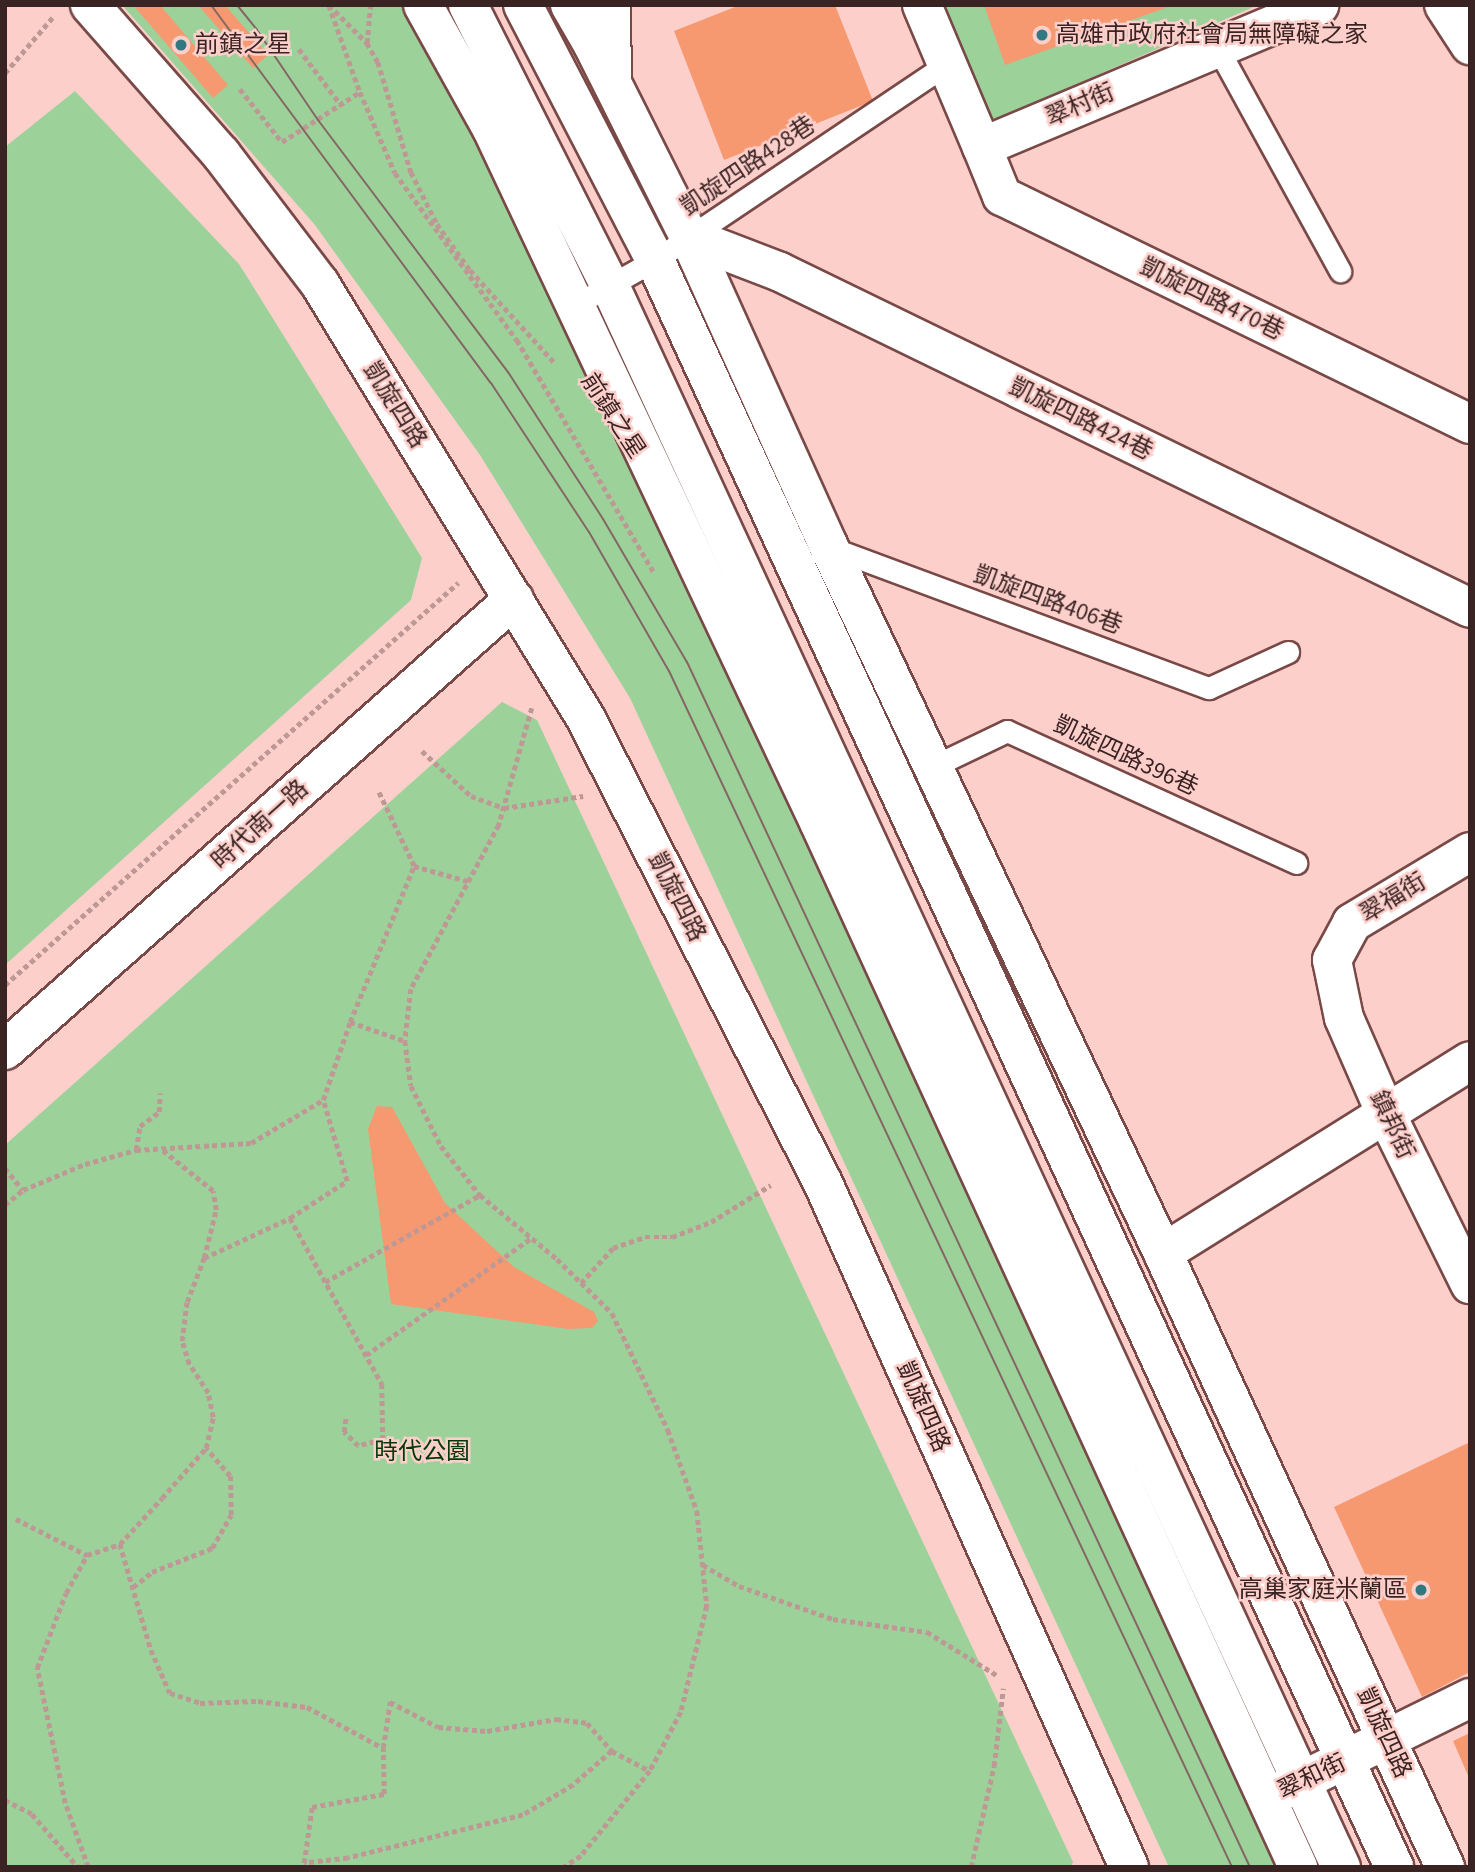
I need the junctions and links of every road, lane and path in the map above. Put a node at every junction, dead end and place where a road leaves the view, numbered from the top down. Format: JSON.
{"nodes":[{"id":1,"x":329,"y":5,"type":"edge"},
{"id":2,"x":370,"y":5,"type":"edge"},
{"id":3,"x":423,"y":5,"type":"edge"},
{"id":4,"x":468,"y":5,"type":"edge"},
{"id":5,"x":523,"y":5,"type":"edge"},
{"id":6,"x":570,"y":5,"type":"edge"},
{"id":7,"x":611,"y":5,"type":"edge"},
{"id":8,"x":922,"y":5,"type":"edge"},
{"id":9,"x":1319,"y":5,"type":"edge"},
{"id":10,"x":1444,"y":5,"type":"edge"},
{"id":11,"x":76,"y":6,"type":"edge"},
{"id":12,"x":367,"y":43,"type":"junction"},
{"id":13,"x":1470,"y":45,"type":"edge"},
{"id":14,"x":1217,"y":47,"type":"junction"},
{"id":15,"x":299,"y":49,"type":"dead end"},
{"id":16,"x":947,"y":64,"type":"junction"},
{"id":17,"x":5,"y":73,"type":"edge"},
{"id":18,"x":612,"y":82,"type":"junction"},
{"id":19,"x":240,"y":89,"type":"dead end"},
{"id":20,"x":360,"y":92,"type":"junction"},
{"id":21,"x":341,"y":105,"type":"junction"},
{"id":22,"x":982,"y":146,"type":"junction"},
{"id":23,"x":690,"y":237,"type":"junction"},
{"id":24,"x":655,"y":260,"type":"junction"},
{"id":25,"x":1340,"y":271,"type":"dead end"},
{"id":26,"x":611,"y":288,"type":"junction"},
{"id":27,"x":575,"y":306,"type":"junction"},
{"id":28,"x":563,"y":373,"type":"dead end"},
{"id":29,"x":1470,"y":424,"type":"edge"},
{"id":30,"x":787,"y":541,"type":"junction"},
{"id":31,"x":647,"y":547,"type":"dead end"},
{"id":32,"x":829,"y":547,"type":"junction"},
{"id":33,"x":653,"y":572,"type":"junction"},
{"id":34,"x":464,"y":578,"type":"dead end"},
{"id":35,"x":660,"y":582,"type":"dead end"},
{"id":36,"x":514,"y":599,"type":"junction"},
{"id":37,"x":1470,"y":608,"type":"edge"},
{"id":38,"x":1287,"y":652,"type":"dead end"},
{"id":39,"x":534,"y":702,"type":"dead end"},
{"id":40,"x":422,"y":751,"type":"dead end"},
{"id":41,"x":934,"y":766,"type":"junction"},
{"id":42,"x":378,"y":792,"type":"dead end"},
{"id":43,"x":588,"y":796,"type":"dead end"},
{"id":44,"x":504,"y":808,"type":"junction"},
{"id":45,"x":1470,"y":852,"type":"edge"},
{"id":46,"x":1296,"y":863,"type":"dead end"},
{"id":47,"x":414,"y":866,"type":"junction"},
{"id":48,"x":471,"y":882,"type":"junction"},
{"id":49,"x":1332,"y":960,"type":"joint"},
{"id":50,"x":5,"y":985,"type":"edge"},
{"id":51,"x":350,"y":1022,"type":"junction"},
{"id":52,"x":405,"y":1041,"type":"junction"},
{"id":53,"x":5,"y":1050,"type":"edge"},
{"id":54,"x":1470,"y":1060,"type":"edge"},
{"id":55,"x":160,"y":1093,"type":"dead end"},
{"id":56,"x":323,"y":1100,"type":"junction"},
{"id":57,"x":1386,"y":1114,"type":"junction"},
{"id":58,"x":136,"y":1150,"type":"junction"},
{"id":59,"x":163,"y":1151,"type":"junction"},
{"id":60,"x":5,"y":1168,"type":"edge"},
{"id":61,"x":771,"y":1185,"type":"dead end"},
{"id":62,"x":23,"y":1190,"type":"junction"},
{"id":63,"x":480,"y":1195,"type":"junction"},
{"id":64,"x":5,"y":1205,"type":"edge"},
{"id":65,"x":290,"y":1218,"type":"junction"},
{"id":66,"x":531,"y":1238,"type":"junction"},
{"id":67,"x":1163,"y":1253,"type":"junction"},
{"id":68,"x":204,"y":1258,"type":"junction"},
{"id":69,"x":325,"y":1282,"type":"junction"},
{"id":70,"x":581,"y":1283,"type":"junction"},
{"id":71,"x":1470,"y":1284,"type":"edge"},
{"id":72,"x":366,"y":1355,"type":"junction"},
{"id":73,"x":346,"y":1416,"type":"dead end"},
{"id":74,"x":206,"y":1448,"type":"junction"},
{"id":75,"x":16,"y":1519,"type":"dead end"},
{"id":76,"x":120,"y":1544,"type":"junction"},
{"id":77,"x":87,"y":1555,"type":"junction"},
{"id":78,"x":703,"y":1565,"type":"junction"},
{"id":79,"x":133,"y":1587,"type":"junction"},
{"id":80,"x":1470,"y":1698,"type":"edge"},
{"id":81,"x":1387,"y":1740,"type":"junction"},
{"id":82,"x":383,"y":1748,"type":"junction"},
{"id":83,"x":612,"y":1751,"type":"junction"},
{"id":84,"x":1345,"y":1761,"type":"junction"},
{"id":85,"x":650,"y":1771,"type":"junction"},
{"id":86,"x":1301,"y":1781,"type":"junction"},
{"id":87,"x":1267,"y":1799,"type":"junction"},
{"id":88,"x":5,"y":1800,"type":"edge"},
{"id":89,"x":78,"y":1867,"type":"edge"},
{"id":90,"x":88,"y":1867,"type":"edge"},
{"id":91,"x":564,"y":1867,"type":"edge"},
{"id":92,"x":971,"y":1867,"type":"edge"},
{"id":93,"x":1129,"y":1867,"type":"edge"},
{"id":94,"x":1298,"y":1867,"type":"edge"},
{"id":95,"x":1341,"y":1867,"type":"edge"},
{"id":96,"x":1394,"y":1867,"type":"edge"},
{"id":97,"x":1445,"y":1867,"type":"edge"}],
"edges":[{"from":1,"to":12,"type":"path","name":"前鎮之星","bridge":true},
{"from":1,"to":20,"type":"path"},
{"from":2,"to":12,"type":"path","name":"前鎮之星","bridge":true},
{"from":3,"to":27,"type":"street"},
{"from":4,"to":26,"type":"street"},
{"from":5,"to":24,"type":"street","name":"凱旋四路"},
{"from":6,"to":18,"type":"street","name":"凱旋四路"},
{"from":7,"to":18,"type":"street"},
{"from":8,"to":16,"type":"street"},
{"from":9,"to":14,"type":"street","name":"翠村街"},
{"from":10,"to":13,"type":"street"},
{"from":11,"to":17,"type":"path"},
{"from":11,"to":36,"type":"street","name":"凱旋四路"},
{"from":12,"to":28,"type":"path","name":"前鎮之星"},
{"from":14,"to":22,"type":"street","name":"翠村街"},
{"from":14,"to":25,"type":"lane"},
{"from":15,"to":21,"type":"path"},
{"from":16,"to":22,"type":"street"},
{"from":16,"to":23,"type":"lane","name":"凱旋四路428巷"},
{"from":18,"to":23,"type":"street","name":"凱旋四路"},
{"from":19,"to":21,"type":"path"},
{"from":20,"to":21,"type":"path"},
{"from":20,"to":33,"type":"path"},
{"from":22,"to":29,"type":"street","name":"凱旋四路470巷"},
{"from":23,"to":24,"type":"lane","name":"凱旋四路428巷"},
{"from":23,"to":32,"type":"street","name":"凱旋四路"},
{"from":23,"to":37,"type":"street","name":"凱旋四路424巷"},
{"from":24,"to":26,"type":"lane","name":"凱旋四路428巷"},
{"from":24,"to":30,"type":"street","name":"凱旋四路"},
{"from":26,"to":27,"type":"lane","name":"凱旋四路428巷"},
{"from":26,"to":86,"type":"street"},
{"from":27,"to":87,"type":"street"},
{"from":30,"to":32,"type":"lane","name":"凱旋四路406巷"},
{"from":30,"to":84,"type":"street","name":"凱旋四路"},
{"from":31,"to":33,"type":"path"},
{"from":32,"to":38,"type":"lane","name":"凱旋四路406巷"},
{"from":32,"to":41,"type":"street","name":"凱旋四路"},
{"from":33,"to":35,"type":"path"},
{"from":34,"to":50,"type":"path"},
{"from":36,"to":53,"type":"street","name":"時代南一路"},
{"from":36,"to":93,"type":"street","name":"凱旋四路"},
{"from":39,"to":44,"type":"path"},
{"from":40,"to":44,"type":"path"},
{"from":41,"to":46,"type":"lane","name":"凱旋四路396巷"},
{"from":41,"to":67,"type":"street","name":"凱旋四路"},
{"from":42,"to":47,"type":"path"},
{"from":43,"to":44,"type":"path"},
{"from":44,"to":48,"type":"path"},
{"from":45,"to":49,"type":"street","name":"翠福街"},
{"from":47,"to":48,"type":"path"},
{"from":47,"to":51,"type":"path"},
{"from":48,"to":52,"type":"path"},
{"from":49,"to":57,"type":"street","name":"鎮邦街"},
{"from":51,"to":52,"type":"path"},
{"from":51,"to":56,"type":"path"},
{"from":52,"to":63,"type":"path"},
{"from":54,"to":57,"type":"street"},
{"from":55,"to":58,"type":"path"},
{"from":56,"to":59,"type":"path"},
{"from":56,"to":65,"type":"path"},
{"from":57,"to":67,"type":"street"},
{"from":57,"to":71,"type":"street","name":"鎮邦街"},
{"from":58,"to":59,"type":"path"},
{"from":58,"to":62,"type":"path"},
{"from":59,"to":68,"type":"path"},
{"from":60,"to":62,"type":"path"},
{"from":61,"to":70,"type":"path"},
{"from":62,"to":64,"type":"path"},
{"from":63,"to":66,"type":"path"},
{"from":63,"to":69,"type":"path"},
{"from":65,"to":68,"type":"path"},
{"from":65,"to":69,"type":"path"},
{"from":66,"to":70,"type":"path"},
{"from":66,"to":72,"type":"path"},
{"from":67,"to":81,"type":"street","name":"凱旋四路"},
{"from":68,"to":74,"type":"path"},
{"from":69,"to":72,"type":"path"},
{"from":70,"to":78,"type":"path"},
{"from":72,"to":73,"type":"path"},
{"from":74,"to":76,"type":"path"},
{"from":74,"to":79,"type":"path"},
{"from":75,"to":77,"type":"path"},
{"from":76,"to":77,"type":"path"},
{"from":76,"to":79,"type":"path"},
{"from":77,"to":90,"type":"path"},
{"from":78,"to":85,"type":"path"},
{"from":78,"to":92,"type":"path"},
{"from":79,"to":82,"type":"path"},
{"from":80,"to":81,"type":"street","name":"翠和街"},
{"from":81,"to":84,"type":"street","name":"翠和街"},
{"from":81,"to":97,"type":"street","name":"凱旋四路"},
{"from":82,"to":83,"type":"path"},
{"from":82,"to":83,"type":"path"},
{"from":83,"to":85,"type":"path"},
{"from":84,"to":86,"type":"street","name":"翠和街"},
{"from":84,"to":96,"type":"street","name":"凱旋四路"},
{"from":85,"to":91,"type":"path"},
{"from":86,"to":87,"type":"street","name":"翠和街"},
{"from":86,"to":95,"type":"street"},
{"from":87,"to":94,"type":"street"},
{"from":88,"to":89,"type":"path"}]}
